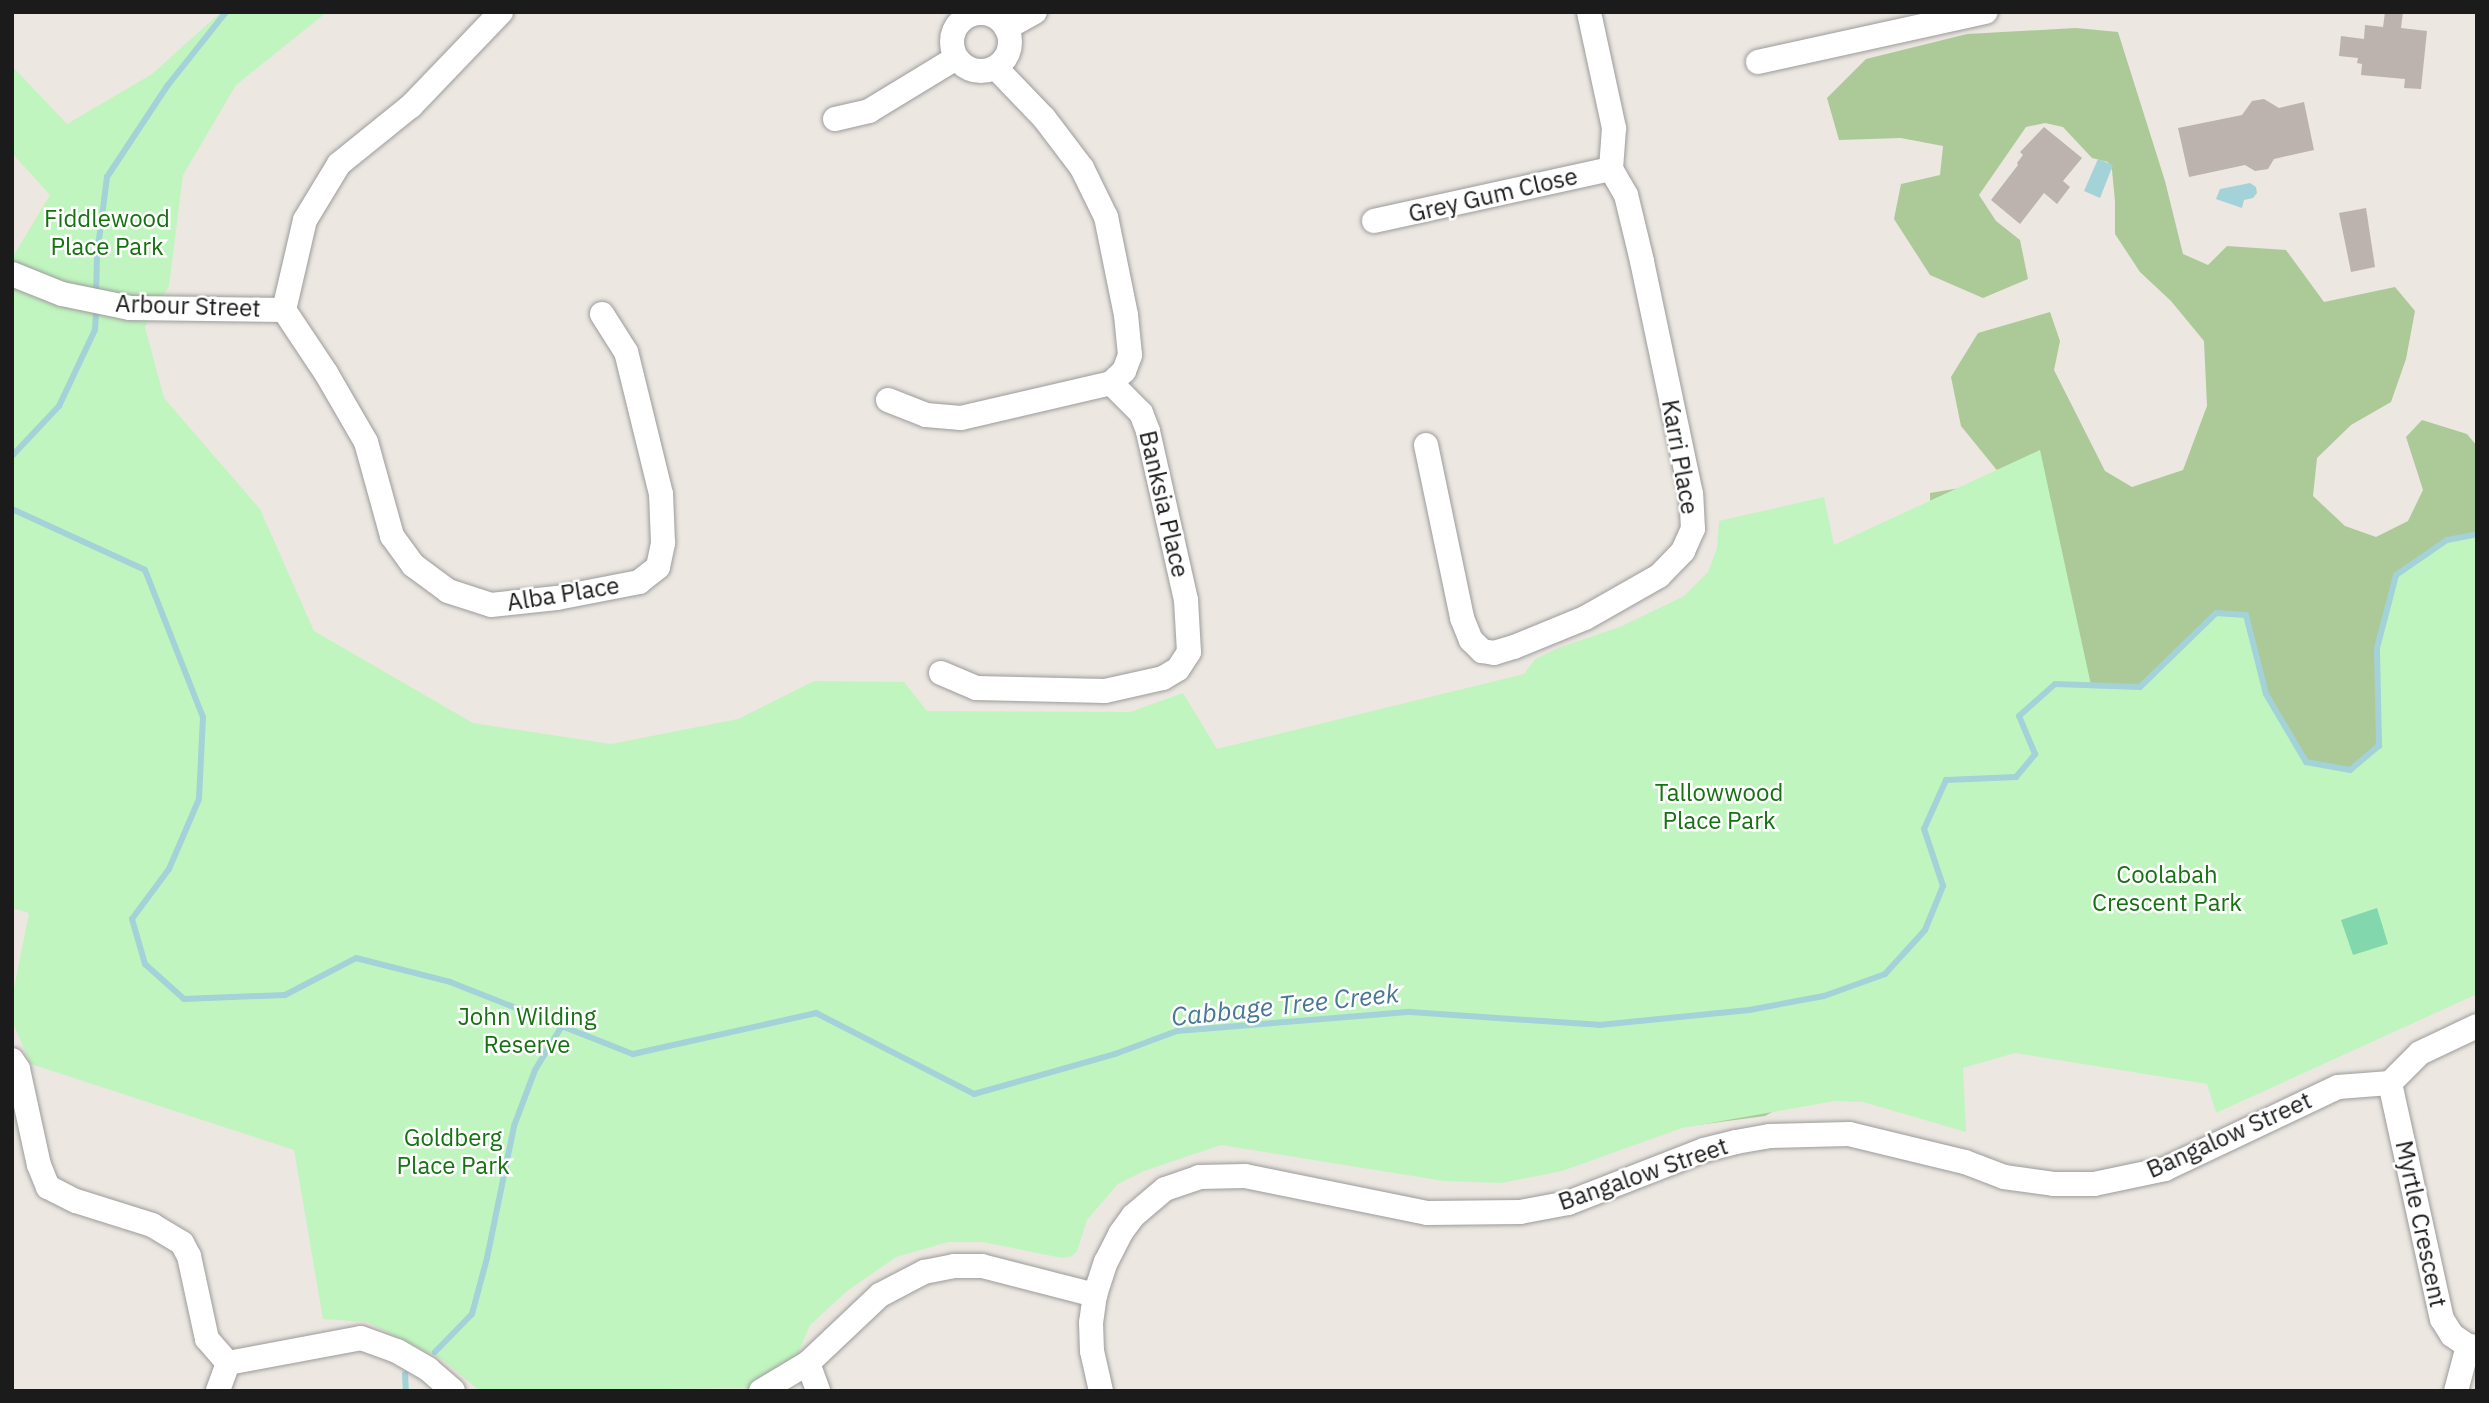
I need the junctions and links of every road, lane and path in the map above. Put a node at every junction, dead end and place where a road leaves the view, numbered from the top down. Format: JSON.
{"nodes":[{"id":1,"x":501,"y":12,"type":"edge"},
{"id":2,"x":1035,"y":12,"type":"edge"},
{"id":3,"x":1589,"y":12,"type":"edge"},
{"id":4,"x":1986,"y":12,"type":"edge"},
{"id":5,"x":963,"y":15,"type":"edge"},
{"id":6,"x":1006,"y":28,"type":"junction"},
{"id":7,"x":956,"y":58,"type":"junction"},
{"id":8,"x":1758,"y":62,"type":"dead end"},
{"id":9,"x":996,"y":68,"type":"junction"},
{"id":10,"x":835,"y":119,"type":"dead end"},
{"id":11,"x":1611,"y":169,"type":"junction"},
{"id":12,"x":1374,"y":221,"type":"dead end"},
{"id":13,"x":12,"y":274,"type":"edge"},
{"id":14,"x":284,"y":310,"type":"junction"},
{"id":15,"x":601,"y":314,"type":"dead end"},
{"id":16,"x":1111,"y":383,"type":"junction"},
{"id":17,"x":888,"y":400,"type":"dead end"},
{"id":18,"x":1426,"y":445,"type":"dead end"},
{"id":19,"x":941,"y":673,"type":"dead end"},
{"id":20,"x":2477,"y":1026,"type":"edge"},
{"id":21,"x":12,"y":1060,"type":"edge"},
{"id":22,"x":2390,"y":1083,"type":"junction"},
{"id":23,"x":1095,"y":1295,"type":"junction"},
{"id":24,"x":2472,"y":1346,"type":"edge"},
{"id":25,"x":228,"y":1363,"type":"junction"},
{"id":26,"x":808,"y":1363,"type":"junction"},
{"id":27,"x":218,"y":1391,"type":"edge"},
{"id":28,"x":453,"y":1391,"type":"edge"},
{"id":29,"x":761,"y":1391,"type":"edge"},
{"id":30,"x":818,"y":1391,"type":"edge"},
{"id":31,"x":1101,"y":1391,"type":"edge"},
{"id":32,"x":2456,"y":1391,"type":"edge"}],
"edges":[{"from":1,"to":14,"type":"street"},
{"from":2,"to":6,"type":"street"},
{"from":3,"to":11,"type":"street"},
{"from":4,"to":8,"type":"street"},
{"from":5,"to":6,"type":"street"},
{"from":5,"to":7,"type":"street"},
{"from":6,"to":9,"type":"street"},
{"from":7,"to":9,"type":"street"},
{"from":7,"to":10,"type":"street"},
{"from":9,"to":16,"type":"street"},
{"from":11,"to":12,"type":"street","name":"Grey Gum Close"},
{"from":11,"to":18,"type":"street","name":"Karri Place"},
{"from":13,"to":14,"type":"street","name":"Arbour Street"},
{"from":14,"to":15,"type":"street","name":"Alba Place"},
{"from":16,"to":17,"type":"street"},
{"from":16,"to":19,"type":"street","name":"Banksia Place"},
{"from":20,"to":22,"type":"street"},
{"from":21,"to":25,"type":"street"},
{"from":22,"to":23,"type":"street","name":"Bangalow Street"},
{"from":22,"to":24,"type":"street","name":"Myrtle Crescent"},
{"from":23,"to":26,"type":"street"},
{"from":23,"to":31,"type":"street","name":"Bangalow Street"},
{"from":24,"to":32,"type":"street"},
{"from":25,"to":27,"type":"street"},
{"from":25,"to":28,"type":"street"},
{"from":26,"to":29,"type":"street"},
{"from":26,"to":30,"type":"street"}]}
